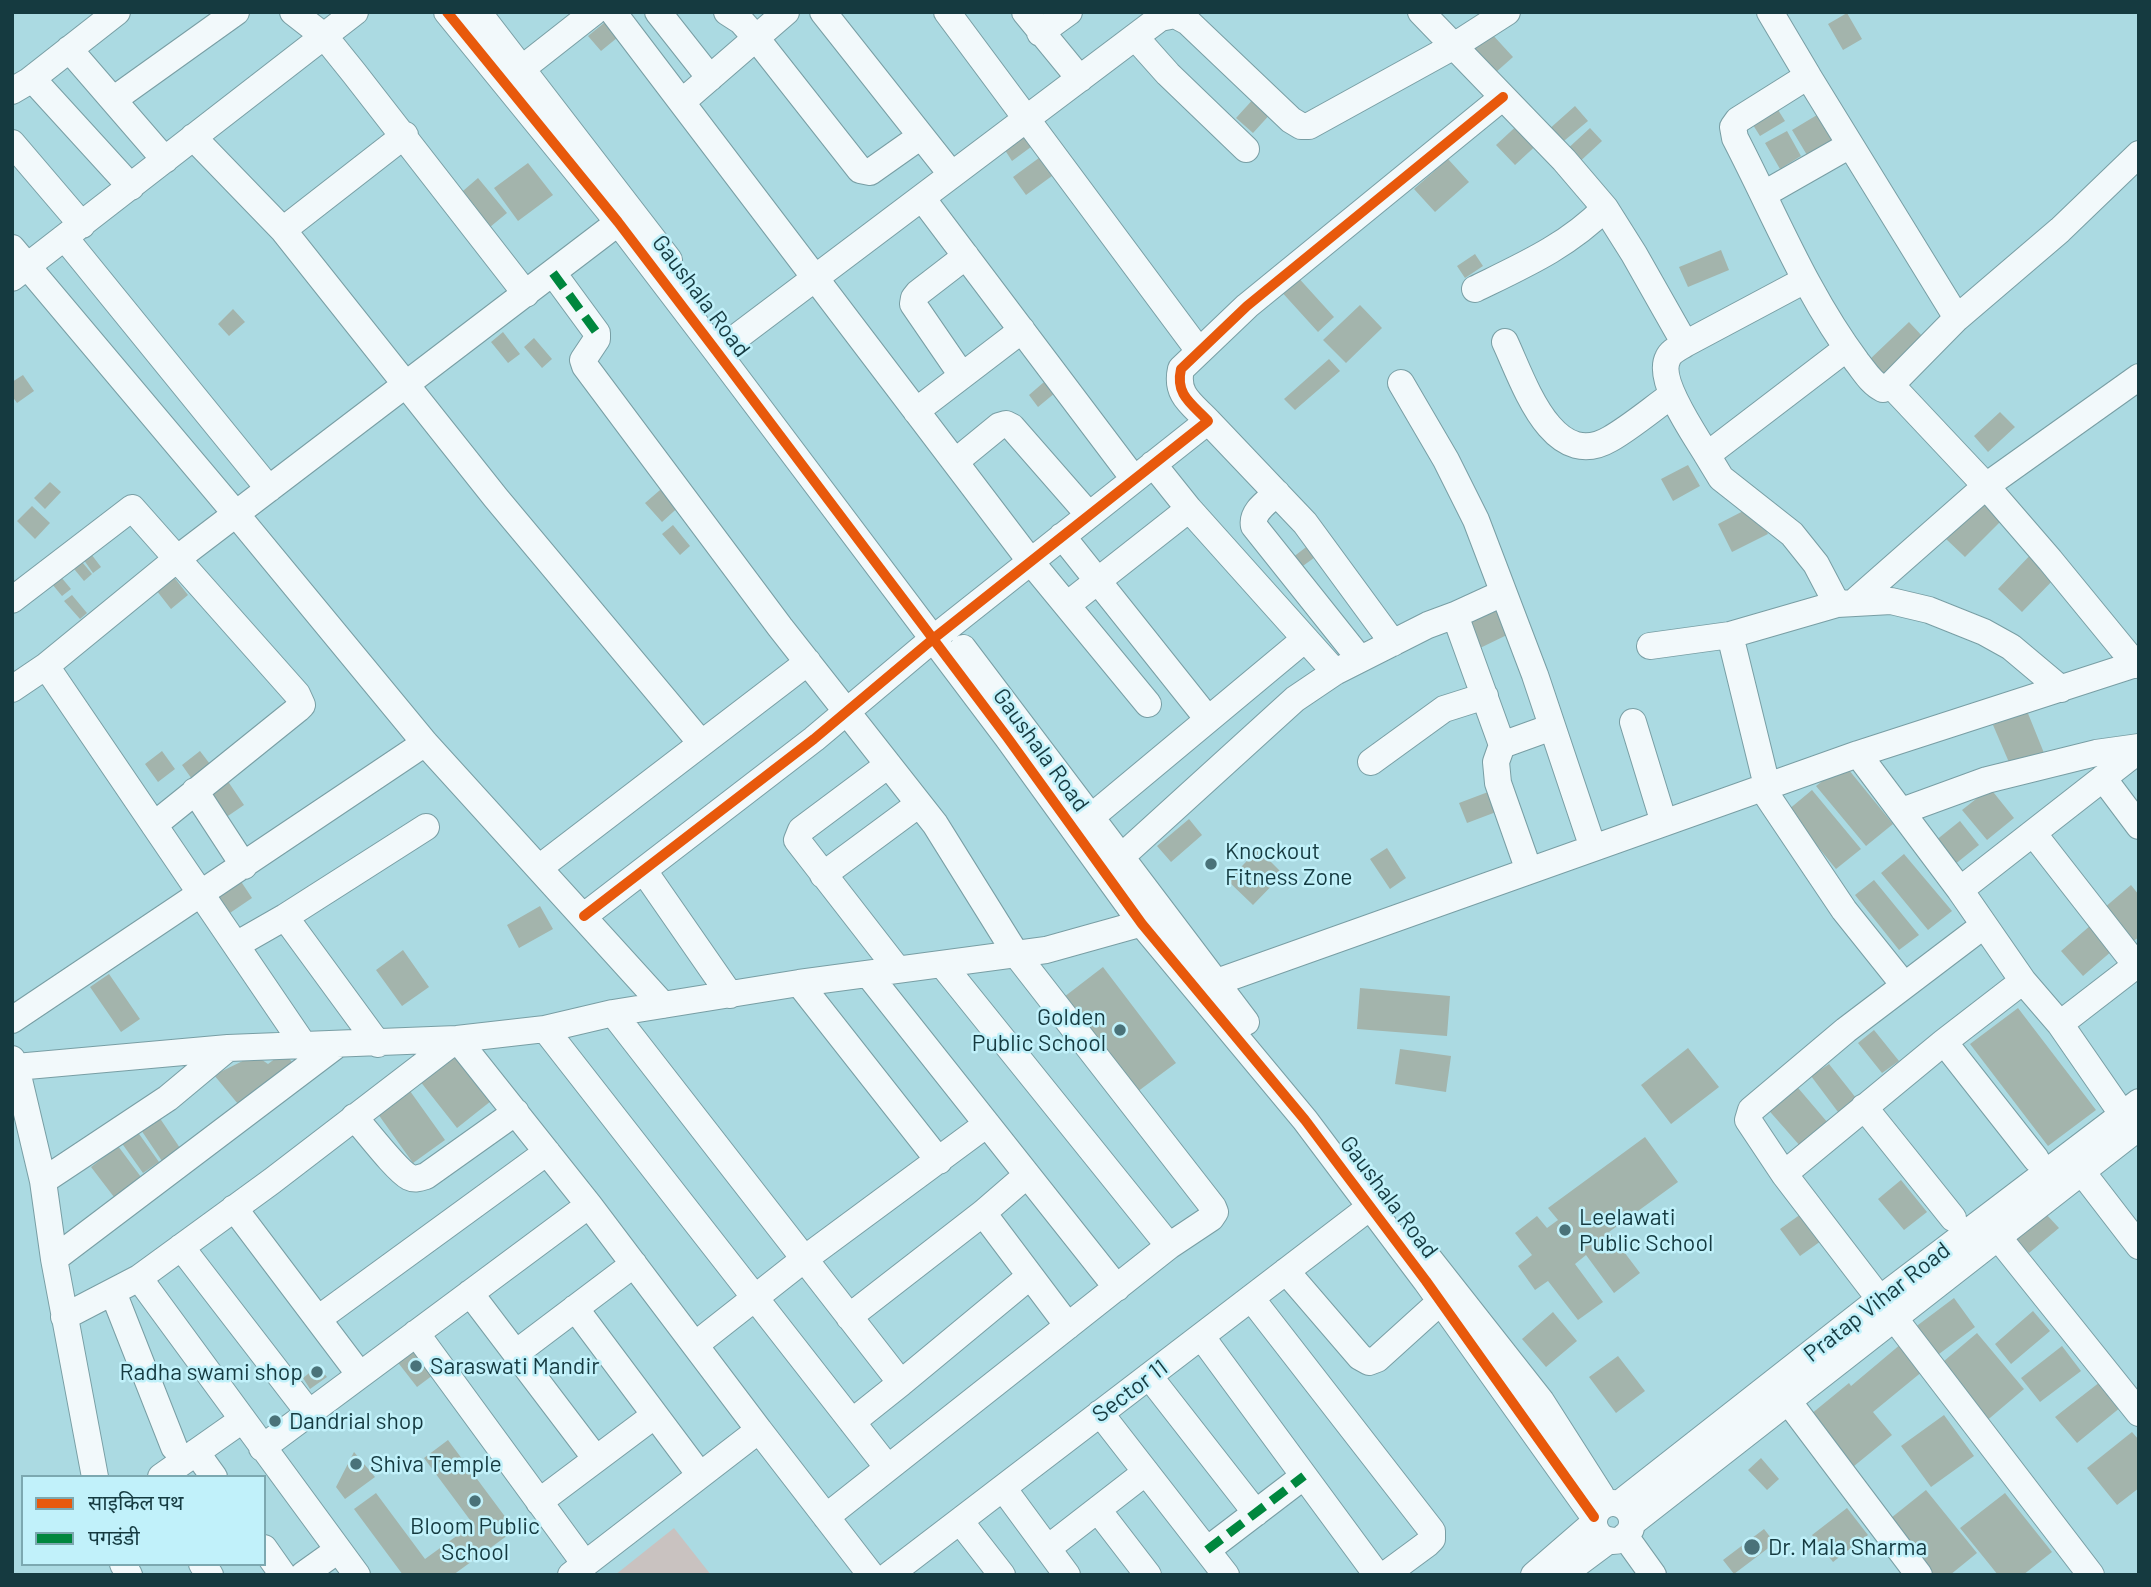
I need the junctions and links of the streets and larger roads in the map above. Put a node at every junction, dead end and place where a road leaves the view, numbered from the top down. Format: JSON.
{"nodes":[{"id":1,"x":117,"y":12,"type":"edge"},
{"id":2,"x":236,"y":12,"type":"edge"},
{"id":3,"x":293,"y":12,"type":"edge"},
{"id":4,"x":355,"y":12,"type":"edge"},
{"id":5,"x":447,"y":12,"type":"edge"},
{"id":6,"x":478,"y":12,"type":"edge"},
{"id":7,"x":594,"y":12,"type":"edge"},
{"id":8,"x":613,"y":12,"type":"edge"},
{"id":9,"x":658,"y":12,"type":"edge"},
{"id":10,"x":727,"y":12,"type":"edge"},
{"id":11,"x":786,"y":12,"type":"edge"},
{"id":12,"x":823,"y":12,"type":"edge"},
{"id":13,"x":947,"y":12,"type":"edge"},
{"id":14,"x":1069,"y":12,"type":"edge"},
{"id":15,"x":1421,"y":12,"type":"edge"},
{"id":16,"x":1507,"y":12,"type":"edge"},
{"id":17,"x":1770,"y":12,"type":"edge"},
{"id":18,"x":1032,"y":23,"type":"edge"},
{"id":19,"x":325,"y":37,"type":"junction"},
{"id":20,"x":1135,"y":37,"type":"junction"},
{"id":21,"x":756,"y":38,"type":"junction"},
{"id":22,"x":1454,"y":46,"type":"junction"},
{"id":23,"x":69,"y":49,"type":"junction"},
{"id":24,"x":513,"y":76,"type":"junction"},
{"id":25,"x":1808,"y":76,"type":"junction"},
{"id":26,"x":710,"y":78,"type":"junction"},
{"id":27,"x":1080,"y":79,"type":"junction"},
{"id":28,"x":21,"y":86,"type":"edge"},
{"id":29,"x":1503,"y":97,"type":"junction"},
{"id":30,"x":113,"y":100,"type":"junction"},
{"id":31,"x":682,"y":102,"type":"junction"},
{"id":32,"x":1026,"y":120,"type":"junction"},
{"id":33,"x":405,"y":135,"type":"junction"},
{"id":34,"x":921,"y":136,"type":"junction"},
{"id":35,"x":193,"y":137,"type":"junction"},
{"id":36,"x":12,"y":143,"type":"edge"},
{"id":37,"x":1850,"y":145,"type":"junction"},
{"id":38,"x":1246,"y":149,"type":"dead end"},
{"id":39,"x":2139,"y":154,"type":"edge"},
{"id":40,"x":166,"y":160,"type":"junction"},
{"id":41,"x":952,"y":175,"type":"junction"},
{"id":42,"x":131,"y":187,"type":"junction"},
{"id":43,"x":1764,"y":194,"type":"junction"},
{"id":44,"x":922,"y":198,"type":"junction"},
{"id":45,"x":1605,"y":208,"type":"junction"},
{"id":46,"x":626,"y":216,"type":"junction"},
{"id":47,"x":283,"y":230,"type":"junction"},
{"id":48,"x":73,"y":232,"type":"junction"},
{"id":49,"x":966,"y":256,"type":"junction"},
{"id":50,"x":18,"y":264,"type":"edge"},
{"id":51,"x":553,"y":273,"type":"junction"},
{"id":52,"x":814,"y":277,"type":"junction"},
{"id":53,"x":1805,"y":281,"type":"junction"},
{"id":54,"x":1475,"y":289,"type":"dead end"},
{"id":55,"x":526,"y":294,"type":"junction"},
{"id":56,"x":1957,"y":318,"type":"junction"},
{"id":57,"x":1022,"y":330,"type":"junction"},
{"id":58,"x":1505,"y":342,"type":"dead end"},
{"id":59,"x":1685,"y":344,"type":"junction"},
{"id":60,"x":723,"y":347,"type":"junction"},
{"id":61,"x":1847,"y":348,"type":"junction"},
{"id":62,"x":1199,"y":351,"type":"junction"},
{"id":63,"x":961,"y":374,"type":"junction"},
{"id":64,"x":2139,"y":377,"type":"edge"},
{"id":65,"x":1401,"y":383,"type":"dead end"},
{"id":66,"x":1891,"y":385,"type":"junction"},
{"id":67,"x":405,"y":386,"type":"junction"},
{"id":68,"x":1672,"y":395,"type":"junction"},
{"id":69,"x":916,"y":411,"type":"junction"},
{"id":70,"x":1208,"y":421,"type":"junction"},
{"id":71,"x":1707,"y":455,"type":"junction"},
{"id":72,"x":955,"y":462,"type":"junction"},
{"id":73,"x":1143,"y":471,"type":"junction"},
{"id":74,"x":1986,"y":486,"type":"junction"},
{"id":75,"x":269,"y":489,"type":"junction"},
{"id":76,"x":1277,"y":493,"type":"junction"},
{"id":77,"x":1189,"y":509,"type":"junction"},
{"id":78,"x":236,"y":514,"type":"junction"},
{"id":79,"x":1089,"y":515,"type":"junction"},
{"id":80,"x":1062,"y":536,"type":"junction"},
{"id":81,"x":178,"y":558,"type":"junction"},
{"id":82,"x":1031,"y":562,"type":"junction"},
{"id":83,"x":1099,"y":582,"type":"junction"},
{"id":84,"x":1503,"y":593,"type":"junction"},
{"id":85,"x":12,"y":600,"type":"edge"},
{"id":86,"x":1845,"y":604,"type":"junction"},
{"id":87,"x":1067,"y":606,"type":"junction"},
{"id":88,"x":1455,"y":615,"type":"junction"},
{"id":89,"x":940,"y":633,"type":"junction"},
{"id":90,"x":1730,"y":635,"type":"junction"},
{"id":91,"x":1304,"y":639,"type":"junction"},
{"id":92,"x":1393,"y":643,"type":"junction"},
{"id":93,"x":1650,"y":646,"type":"dead end"},
{"id":94,"x":1360,"y":659,"type":"junction"},
{"id":95,"x":808,"y":662,"type":"junction"},
{"id":96,"x":2138,"y":664,"type":"edge"},
{"id":97,"x":46,"y":666,"type":"junction"},
{"id":98,"x":1335,"y":672,"type":"junction"},
{"id":99,"x":12,"y":689,"type":"edge"},
{"id":100,"x":2061,"y":689,"type":"junction"},
{"id":101,"x":1485,"y":696,"type":"junction"},
{"id":102,"x":1148,"y":704,"type":"dead end"},
{"id":103,"x":847,"y":712,"type":"junction"},
{"id":104,"x":1207,"y":718,"type":"junction"},
{"id":105,"x":1633,"y":722,"type":"dead end"},
{"id":106,"x":1552,"y":727,"type":"junction"},
{"id":107,"x":425,"y":743,"type":"junction"},
{"id":108,"x":701,"y":743,"type":"junction"},
{"id":109,"x":1502,"y":746,"type":"junction"},
{"id":110,"x":2139,"y":748,"type":"edge"},
{"id":111,"x":1858,"y":754,"type":"junction"},
{"id":112,"x":1371,"y":762,"type":"dead end"},
{"id":113,"x":888,"y":765,"type":"junction"},
{"id":114,"x":2103,"y":778,"type":"junction"},
{"id":115,"x":1764,"y":787,"type":"junction"},
{"id":116,"x":195,"y":791,"type":"junction"},
{"id":117,"x":919,"y":804,"type":"junction"},
{"id":118,"x":1902,"y":811,"type":"junction"},
{"id":119,"x":1090,"y":818,"type":"junction"},
{"id":120,"x":1664,"y":823,"type":"junction"},
{"id":121,"x":154,"y":825,"type":"junction"},
{"id":122,"x":2139,"y":826,"type":"edge"},
{"id":123,"x":426,"y":827,"type":"dead end"},
{"id":124,"x":2033,"y":833,"type":"junction"},
{"id":125,"x":1593,"y":848,"type":"junction"},
{"id":126,"x":1120,"y":858,"type":"junction"},
{"id":127,"x":244,"y":866,"type":"junction"},
{"id":128,"x":539,"y":868,"type":"junction"},
{"id":129,"x":644,"y":871,"type":"junction"},
{"id":130,"x":1529,"y":871,"type":"junction"},
{"id":131,"x":823,"y":875,"type":"junction"},
{"id":132,"x":1960,"y":890,"type":"junction"},
{"id":133,"x":201,"y":894,"type":"junction"},
{"id":134,"x":583,"y":916,"type":"junction"},
{"id":135,"x":285,"y":917,"type":"junction"},
{"id":136,"x":1154,"y":920,"type":"junction"},
{"id":137,"x":1983,"y":926,"type":"junction"},
{"id":138,"x":236,"y":945,"type":"junction"},
{"id":139,"x":1016,"y":954,"type":"junction"},
{"id":140,"x":942,"y":964,"type":"junction"},
{"id":141,"x":2137,"y":964,"type":"edge"},
{"id":142,"x":898,"y":970,"type":"junction"},
{"id":143,"x":868,"y":974,"type":"junction"},
{"id":144,"x":2023,"y":981,"type":"junction"},
{"id":145,"x":799,"y":983,"type":"junction"},
{"id":146,"x":1904,"y":985,"type":"junction"},
{"id":147,"x":1206,"y":986,"type":"junction"},
{"id":148,"x":730,"y":995,"type":"junction"},
{"id":149,"x":663,"y":1005,"type":"junction"},
{"id":150,"x":612,"y":1013,"type":"junction"},
{"id":151,"x":12,"y":1020,"type":"edge"},
{"id":152,"x":2060,"y":1024,"type":"junction"},
{"id":153,"x":545,"y":1029,"type":"junction"},
{"id":154,"x":457,"y":1039,"type":"junction"},
{"id":155,"x":1944,"y":1042,"type":"junction"},
{"id":156,"x":303,"y":1044,"type":"junction"},
{"id":157,"x":338,"y":1044,"type":"junction"},
{"id":158,"x":377,"y":1044,"type":"junction"},
{"id":159,"x":228,"y":1048,"type":"junction"},
{"id":160,"x":14,"y":1063,"type":"edge"},
{"id":161,"x":1864,"y":1107,"type":"junction"},
{"id":162,"x":516,"y":1112,"type":"junction"},
{"id":163,"x":354,"y":1117,"type":"junction"},
{"id":164,"x":2134,"y":1119,"type":"edge"},
{"id":165,"x":987,"y":1124,"type":"junction"},
{"id":166,"x":547,"y":1152,"type":"junction"},
{"id":167,"x":2036,"y":1159,"type":"dead end"},
{"id":168,"x":939,"y":1161,"type":"junction"},
{"id":169,"x":2082,"y":1172,"type":"junction"},
{"id":170,"x":1784,"y":1174,"type":"junction"},
{"id":171,"x":1027,"y":1175,"type":"junction"},
{"id":172,"x":43,"y":1181,"type":"junction"},
{"id":173,"x":589,"y":1205,"type":"junction"},
{"id":174,"x":1370,"y":1207,"type":"junction"},
{"id":175,"x":234,"y":1208,"type":"junction"},
{"id":176,"x":984,"y":1213,"type":"junction"},
{"id":177,"x":2130,"y":1217,"type":"edge"},
{"id":178,"x":1953,"y":1218,"type":"dead end"},
{"id":179,"x":1998,"y":1237,"type":"junction"},
{"id":180,"x":1170,"y":1246,"type":"junction"},
{"id":181,"x":2139,"y":1246,"type":"edge"},
{"id":182,"x":181,"y":1247,"type":"junction"},
{"id":183,"x":54,"y":1259,"type":"junction"},
{"id":184,"x":803,"y":1260,"type":"junction"},
{"id":185,"x":634,"y":1264,"type":"junction"},
{"id":186,"x":1286,"y":1271,"type":"junction"},
{"id":187,"x":1029,"y":1277,"type":"junction"},
{"id":188,"x":139,"y":1278,"type":"junction"},
{"id":189,"x":1117,"y":1288,"type":"junction"},
{"id":190,"x":113,"y":1292,"type":"junction"},
{"id":191,"x":470,"y":1293,"type":"junction"},
{"id":192,"x":756,"y":1298,"type":"junction"},
{"id":193,"x":1251,"y":1298,"type":"junction"},
{"id":194,"x":1440,"y":1302,"type":"junction"},
{"id":195,"x":575,"y":1308,"type":"junction"},
{"id":196,"x":1887,"y":1309,"type":"junction"},
{"id":197,"x":64,"y":1317,"type":"junction"},
{"id":198,"x":849,"y":1317,"type":"junction"},
{"id":199,"x":318,"y":1319,"type":"junction"},
{"id":200,"x":1068,"y":1326,"type":"junction"},
{"id":201,"x":416,"y":1333,"type":"junction"},
{"id":202,"x":1204,"y":1340,"type":"dead end"},
{"id":203,"x":695,"y":1345,"type":"junction"},
{"id":204,"x":516,"y":1353,"type":"junction"},
{"id":205,"x":360,"y":1375,"type":"junction"},
{"id":206,"x":1149,"y":1376,"type":"junction"},
{"id":207,"x":901,"y":1383,"type":"junction"},
{"id":208,"x":1788,"y":1401,"type":"junction"},
{"id":209,"x":309,"y":1413,"type":"junction"},
{"id":210,"x":1100,"y":1413,"type":"junction"},
{"id":211,"x":2139,"y":1413,"type":"edge"},
{"id":212,"x":655,"y":1415,"type":"junction"},
{"id":213,"x":242,"y":1420,"type":"junction"},
{"id":214,"x":852,"y":1422,"type":"junction"},
{"id":215,"x":759,"y":1430,"type":"junction"},
{"id":216,"x":262,"y":1448,"type":"junction"},
{"id":217,"x":185,"y":1449,"type":"junction"},
{"id":218,"x":596,"y":1459,"type":"junction"},
{"id":219,"x":888,"y":1468,"type":"junction"},
{"id":220,"x":1146,"y":1472,"type":"junction"},
{"id":221,"x":95,"y":1475,"type":"edge"},
{"id":222,"x":163,"y":1475,"type":"edge"},
{"id":223,"x":212,"y":1475,"type":"edge"},
{"id":224,"x":700,"y":1475,"type":"junction"},
{"id":225,"x":1304,"y":1476,"type":"junction"},
{"id":226,"x":1003,"y":1488,"type":"junction"},
{"id":227,"x":540,"y":1502,"type":"junction"},
{"id":228,"x":1098,"y":1510,"type":"junction"},
{"id":229,"x":1256,"y":1513,"type":"junction"},
{"id":230,"x":826,"y":1517,"type":"junction"},
{"id":231,"x":960,"y":1521,"type":"junction"},
{"id":232,"x":1611,"y":1521,"type":"junction"},
{"id":233,"x":1048,"y":1548,"type":"junction"},
{"id":234,"x":338,"y":1550,"type":"junction"},
{"id":235,"x":1206,"y":1550,"type":"junction"},
{"id":236,"x":266,"y":1551,"type":"edge"},
{"id":237,"x":916,"y":1567,"type":"edge"},
{"id":238,"x":578,"y":1569,"type":"edge"},
{"id":239,"x":283,"y":1575,"type":"edge"},
{"id":240,"x":303,"y":1575,"type":"edge"},
{"id":241,"x":357,"y":1575,"type":"edge"},
{"id":242,"x":871,"y":1575,"type":"edge"},
{"id":243,"x":889,"y":1575,"type":"edge"},
{"id":244,"x":1002,"y":1575,"type":"edge"},
{"id":245,"x":1067,"y":1575,"type":"edge"},
{"id":246,"x":1148,"y":1575,"type":"edge"},
{"id":247,"x":1226,"y":1575,"type":"edge"},
{"id":248,"x":1377,"y":1575,"type":"edge"},
{"id":249,"x":1385,"y":1575,"type":"edge"},
{"id":250,"x":1534,"y":1575,"type":"edge"},
{"id":251,"x":1562,"y":1575,"type":"edge"},
{"id":252,"x":1653,"y":1575,"type":"edge"},
{"id":253,"x":1919,"y":1575,"type":"edge"},
{"id":254,"x":2091,"y":1575,"type":"edge"}],
"edges":[{"from":1,"to":23,"type":"street"},
{"from":2,"to":30,"type":"street"},
{"from":3,"to":19,"type":"street"},
{"from":4,"to":19,"type":"street"},
{"from":5,"to":24,"type":"street","name":"Gaushala Road"},
{"from":6,"to":24,"type":"street","name":"Gaushala Road"},
{"from":7,"to":24,"type":"street"},
{"from":8,"to":31,"type":"street"},
{"from":9,"to":26,"type":"street"},
{"from":10,"to":21,"type":"street"},
{"from":11,"to":21,"type":"street"},
{"from":12,"to":34,"type":"street"},
{"from":13,"to":32,"type":"street"},
{"from":14,"to":18,"type":"street"},
{"from":15,"to":22,"type":"street"},
{"from":16,"to":22,"type":"street"},
{"from":17,"to":25,"type":"street"},
{"from":18,"to":27,"type":"street"},
{"from":19,"to":33,"type":"street"},
{"from":19,"to":35,"type":"street"},
{"from":20,"to":22,"type":"street"},
{"from":20,"to":27,"type":"street"},
{"from":20,"to":38,"type":"street"},
{"from":21,"to":26,"type":"street"},
{"from":21,"to":34,"type":"street"},
{"from":22,"to":29,"type":"street"},
{"from":23,"to":28,"type":"street"},
{"from":23,"to":30,"type":"street"},
{"from":24,"to":46,"type":"street","name":"Gaushala Road"},
{"from":25,"to":37,"type":"street"},
{"from":25,"to":43,"type":"street"},
{"from":26,"to":31,"type":"street"},
{"from":27,"to":32,"type":"street"},
{"from":28,"to":42,"type":"street"},
{"from":29,"to":45,"type":"street"},
{"from":29,"to":62,"type":"street"},
{"from":30,"to":40,"type":"street"},
{"from":31,"to":52,"type":"street"},
{"from":32,"to":41,"type":"street"},
{"from":32,"to":62,"type":"street"},
{"from":33,"to":47,"type":"street"},
{"from":33,"to":55,"type":"street"},
{"from":34,"to":41,"type":"street"},
{"from":35,"to":40,"type":"street"},
{"from":35,"to":47,"type":"street"},
{"from":36,"to":48,"type":"street"},
{"from":37,"to":43,"type":"street"},
{"from":37,"to":56,"type":"street"},
{"from":39,"to":56,"type":"street"},
{"from":40,"to":42,"type":"street"},
{"from":41,"to":44,"type":"street"},
{"from":42,"to":48,"type":"street"},
{"from":43,"to":53,"type":"street"},
{"from":44,"to":49,"type":"street"},
{"from":44,"to":52,"type":"street"},
{"from":45,"to":54,"type":"street"},
{"from":45,"to":59,"type":"street"},
{"from":46,"to":51,"type":"street"},
{"from":46,"to":60,"type":"street","name":"Gaushala Road"},
{"from":47,"to":67,"type":"street"},
{"from":48,"to":50,"type":"street"},
{"from":48,"to":75,"type":"street"},
{"from":49,"to":57,"type":"street"},
{"from":49,"to":63,"type":"street"},
{"from":50,"to":78,"type":"street"},
{"from":51,"to":55,"type":"street"},
{"from":51,"to":95,"type":"street"},
{"from":52,"to":60,"type":"street"},
{"from":52,"to":69,"type":"street"},
{"from":53,"to":59,"type":"street"},
{"from":53,"to":61,"type":"street"},
{"from":55,"to":67,"type":"street"},
{"from":56,"to":66,"type":"street"},
{"from":57,"to":63,"type":"street"},
{"from":57,"to":73,"type":"street"},
{"from":58,"to":68,"type":"street"},
{"from":59,"to":68,"type":"street"},
{"from":60,"to":89,"type":"street","name":"Gaushala Road"},
{"from":61,"to":66,"type":"street"},
{"from":61,"to":71,"type":"street"},
{"from":62,"to":70,"type":"street"},
{"from":63,"to":69,"type":"street"},
{"from":64,"to":74,"type":"street"},
{"from":65,"to":84,"type":"street"},
{"from":66,"to":74,"type":"street"},
{"from":67,"to":75,"type":"street"},
{"from":67,"to":108,"type":"street"},
{"from":68,"to":71,"type":"street"},
{"from":69,"to":72,"type":"street"},
{"from":70,"to":73,"type":"street"},
{"from":70,"to":76,"type":"street"},
{"from":71,"to":86,"type":"street"},
{"from":72,"to":79,"type":"street"},
{"from":72,"to":82,"type":"street"},
{"from":73,"to":77,"type":"street"},
{"from":73,"to":79,"type":"street"},
{"from":74,"to":86,"type":"street"},
{"from":74,"to":96,"type":"street"},
{"from":75,"to":78,"type":"street"},
{"from":76,"to":92,"type":"street"},
{"from":76,"to":94,"type":"street"},
{"from":77,"to":83,"type":"street"},
{"from":77,"to":91,"type":"street"},
{"from":78,"to":81,"type":"street"},
{"from":78,"to":107,"type":"street"},
{"from":79,"to":80,"type":"street"},
{"from":80,"to":82,"type":"street"},
{"from":80,"to":83,"type":"street"},
{"from":81,"to":85,"type":"street"},
{"from":81,"to":97,"type":"street"},
{"from":81,"to":116,"type":"street"},
{"from":82,"to":87,"type":"street"},
{"from":82,"to":89,"type":"street"},
{"from":83,"to":87,"type":"street"},
{"from":83,"to":104,"type":"street"},
{"from":84,"to":88,"type":"street"},
{"from":84,"to":106,"type":"street"},
{"from":86,"to":90,"type":"street"},
{"from":86,"to":100,"type":"street"},
{"from":87,"to":102,"type":"street"},
{"from":88,"to":92,"type":"street"},
{"from":88,"to":101,"type":"street"},
{"from":89,"to":103,"type":"street"},
{"from":89,"to":119,"type":"street","name":"Gaushala Road"},
{"from":89,"to":136,"type":"street","name":"Gaushala Road"},
{"from":90,"to":93,"type":"street"},
{"from":90,"to":115,"type":"street"},
{"from":91,"to":98,"type":"street"},
{"from":91,"to":104,"type":"street"},
{"from":92,"to":94,"type":"street"},
{"from":94,"to":98,"type":"street"},
{"from":95,"to":103,"type":"street"},
{"from":95,"to":108,"type":"street"},
{"from":96,"to":100,"type":"street"},
{"from":97,"to":99,"type":"street"},
{"from":97,"to":121,"type":"street"},
{"from":98,"to":126,"type":"street"},
{"from":100,"to":111,"type":"street"},
{"from":101,"to":109,"type":"street"},
{"from":101,"to":112,"type":"street"},
{"from":103,"to":113,"type":"street"},
{"from":103,"to":129,"type":"street"},
{"from":104,"to":119,"type":"street"},
{"from":105,"to":120,"type":"street"},
{"from":106,"to":109,"type":"street"},
{"from":106,"to":125,"type":"street"},
{"from":107,"to":127,"type":"street"},
{"from":107,"to":128,"type":"street"},
{"from":108,"to":128,"type":"street"},
{"from":109,"to":130,"type":"street"},
{"from":110,"to":114,"type":"street"},
{"from":110,"to":118,"type":"street"},
{"from":111,"to":115,"type":"street"},
{"from":111,"to":118,"type":"street"},
{"from":113,"to":117,"type":"street"},
{"from":113,"to":131,"type":"street"},
{"from":114,"to":122,"type":"street"},
{"from":114,"to":124,"type":"street"},
{"from":115,"to":120,"type":"street"},
{"from":115,"to":146,"type":"street"},
{"from":116,"to":121,"type":"street"},
{"from":116,"to":127,"type":"street"},
{"from":117,"to":131,"type":"street"},
{"from":117,"to":139,"type":"street"},
{"from":118,"to":132,"type":"street"},
{"from":119,"to":126,"type":"street","name":"Gaushala Road"},
{"from":120,"to":125,"type":"street"},
{"from":121,"to":133,"type":"street"},
{"from":123,"to":135,"type":"street"},
{"from":124,"to":132,"type":"street"},
{"from":124,"to":141,"type":"street"},
{"from":125,"to":130,"type":"street"},
{"from":126,"to":136,"type":"street","name":"Gaushala Road"},
{"from":127,"to":133,"type":"street"},
{"from":128,"to":134,"type":"street"},
{"from":129,"to":134,"type":"street"},
{"from":129,"to":148,"type":"street"},
{"from":130,"to":147,"type":"street"},
{"from":131,"to":142,"type":"street"},
{"from":132,"to":137,"type":"street"},
{"from":133,"to":138,"type":"street"},
{"from":133,"to":151,"type":"street"},
{"from":134,"to":149,"type":"street"},
{"from":135,"to":138,"type":"street"},
{"from":135,"to":158,"type":"street"},
{"from":136,"to":139,"type":"street"},
{"from":136,"to":147,"type":"street","name":"Gaushala Road"},
{"from":137,"to":144,"type":"street"},
{"from":137,"to":146,"type":"street"},
{"from":138,"to":156,"type":"street"},
{"from":139,"to":140,"type":"street"},
{"from":139,"to":180,"type":"street"},
{"from":140,"to":142,"type":"street"},
{"from":140,"to":180,"type":"street"},
{"from":141,"to":152,"type":"street"},
{"from":142,"to":143,"type":"street"},
{"from":143,"to":145,"type":"street"},
{"from":143,"to":165,"type":"street"},
{"from":144,"to":152,"type":"street"},
{"from":144,"to":155,"type":"street"},
{"from":145,"to":148,"type":"street"},
{"from":145,"to":168,"type":"street"},
{"from":146,"to":170,"type":"street"},
{"from":147,"to":174,"type":"street","name":"Gaushala Road"},
{"from":147,"to":232,"type":"street","name":"Gaushala Road"},
{"from":148,"to":149,"type":"street"},
{"from":149,"to":150,"type":"street"},
{"from":150,"to":153,"type":"street"},
{"from":150,"to":184,"type":"street"},
{"from":152,"to":164,"type":"street"},
{"from":153,"to":154,"type":"street"},
{"from":153,"to":192,"type":"street"},
{"from":154,"to":158,"type":"street"},
{"from":154,"to":162,"type":"street"},
{"from":154,"to":163,"type":"street"},
{"from":155,"to":161,"type":"street"},
{"from":155,"to":167,"type":"street"},
{"from":156,"to":157,"type":"street"},
{"from":156,"to":159,"type":"street"},
{"from":157,"to":158,"type":"street"},
{"from":157,"to":183,"type":"street"},
{"from":159,"to":160,"type":"street"},
{"from":159,"to":172,"type":"street"},
{"from":160,"to":172,"type":"street"},
{"from":161,"to":170,"type":"street"},
{"from":161,"to":178,"type":"street"},
{"from":162,"to":163,"type":"street"},
{"from":162,"to":166,"type":"street"},
{"from":163,"to":175,"type":"street"},
{"from":164,"to":169,"type":"street","name":"Pratap Vihar Road"},
{"from":164,"to":196,"type":"street","name":"Pratap Vihar Road"},
{"from":165,"to":168,"type":"street"},
{"from":165,"to":171,"type":"street"},
{"from":166,"to":173,"type":"street"},
{"from":166,"to":199,"type":"street"},
{"from":168,"to":184,"type":"street"},
{"from":169,"to":177,"type":"street"},
{"from":169,"to":179,"type":"street","name":"Pratap Vihar Road"},
{"from":170,"to":196,"type":"street"},
{"from":171,"to":176,"type":"street"},
{"from":171,"to":189,"type":"street"},
{"from":172,"to":183,"type":"street"},
{"from":173,"to":185,"type":"street"},
{"from":173,"to":191,"type":"street"},
{"from":174,"to":186,"type":"street","name":"Sector 11"},
{"from":174,"to":194,"type":"street","name":"Gaushala Road"},
{"from":175,"to":182,"type":"street"},
{"from":175,"to":199,"type":"street"},
{"from":176,"to":187,"type":"street"},
{"from":176,"to":198,"type":"street"},
{"from":177,"to":181,"type":"street"},
{"from":179,"to":196,"type":"street","name":"Pratap Vihar Road"},
{"from":179,"to":211,"type":"street"},
{"from":180,"to":189,"type":"street"},
{"from":182,"to":188,"type":"street"},
{"from":182,"to":209,"type":"street"},
{"from":183,"to":197,"type":"street"},
{"from":184,"to":192,"type":"street"},
{"from":184,"to":198,"type":"street"},
{"from":185,"to":195,"type":"street"},
{"from":185,"to":203,"type":"street"},
{"from":186,"to":193,"type":"street","name":"Sector 11"},
{"from":186,"to":194,"type":"street"},
{"from":187,"to":200,"type":"street"},
{"from":187,"to":207,"type":"street"},
{"from":188,"to":190,"type":"street"},
{"from":188,"to":213,"type":"street"},
{"from":189,"to":200,"type":"street"},
{"from":190,"to":197,"type":"street"},
{"from":190,"to":217,"type":"street"},
{"from":191,"to":201,"type":"street"},
{"from":191,"to":204,"type":"street"},
{"from":192,"to":203,"type":"street"},
{"from":192,"to":214,"type":"street"},
{"from":193,"to":206,"type":"street","name":"Sector 11"},
{"from":193,"to":249,"type":"street"},
{"from":194,"to":232,"type":"street","name":"Gaushala Road"},
{"from":195,"to":204,"type":"street"},
{"from":195,"to":212,"type":"street"},
{"from":196,"to":208,"type":"street","name":"Pratap Vihar Road"},
{"from":196,"to":232,"type":"street","name":"Pratap Vihar Road"},
{"from":196,"to":254,"type":"street"},
{"from":197,"to":221,"type":"street"},
{"from":198,"to":207,"type":"street"},
{"from":199,"to":205,"type":"street"},
{"from":200,"to":219,"type":"street"},
{"from":201,"to":205,"type":"street"},
{"from":201,"to":227,"type":"street"},
{"from":202,"to":225,"type":"street"},
{"from":203,"to":215,"type":"street"},
{"from":204,"to":218,"type":"street"},
{"from":205,"to":209,"type":"street"},
{"from":206,"to":210,"type":"street","name":"Sector 11"},
{"from":206,"to":229,"type":"street"},
{"from":207,"to":214,"type":"street"},
{"from":208,"to":232,"type":"street","name":"Pratap Vihar Road"},
{"from":208,"to":253,"type":"street"},
{"from":209,"to":216,"type":"street"},
{"from":210,"to":220,"type":"street"},
{"from":210,"to":226,"type":"street","name":"Sector 11"},
{"from":212,"to":218,"type":"street"},
{"from":212,"to":224,"type":"street"},
{"from":213,"to":216,"type":"street"},
{"from":213,"to":217,"type":"street"},
{"from":214,"to":219,"type":"street"},
{"from":215,"to":224,"type":"street"},
{"from":215,"to":230,"type":"street"},
{"from":216,"to":234,"type":"street"},
{"from":217,"to":222,"type":"street"},
{"from":217,"to":223,"type":"street"},
{"from":218,"to":227,"type":"street"},
{"from":219,"to":230,"type":"street"},
{"from":220,"to":228,"type":"street"},
{"from":220,"to":235,"type":"street"},
{"from":224,"to":238,"type":"street"},
{"from":225,"to":229,"type":"street"},
{"from":225,"to":248,"type":"street"},
{"from":226,"to":231,"type":"street","name":"Sector 11"},
{"from":226,"to":233,"type":"street"},
{"from":227,"to":238,"type":"street"},
{"from":228,"to":233,"type":"street"},
{"from":228,"to":246,"type":"street"},
{"from":229,"to":235,"type":"street"},
{"from":230,"to":242,"type":"street"},
{"from":231,"to":237,"type":"street","name":"Sector 11"},
{"from":231,"to":244,"type":"street"},
{"from":232,"to":250,"type":"street","name":"Pratap Vihar Road"},
{"from":232,"to":251,"type":"street","name":"Pratap Vihar Road"},
{"from":232,"to":252,"type":"street"},
{"from":233,"to":245,"type":"street"},
{"from":234,"to":240,"type":"street"},
{"from":234,"to":241,"type":"street"},
{"from":235,"to":247,"type":"street"},
{"from":236,"to":239,"type":"street"},
{"from":237,"to":243,"type":"street","name":"Sector 11"}]}
